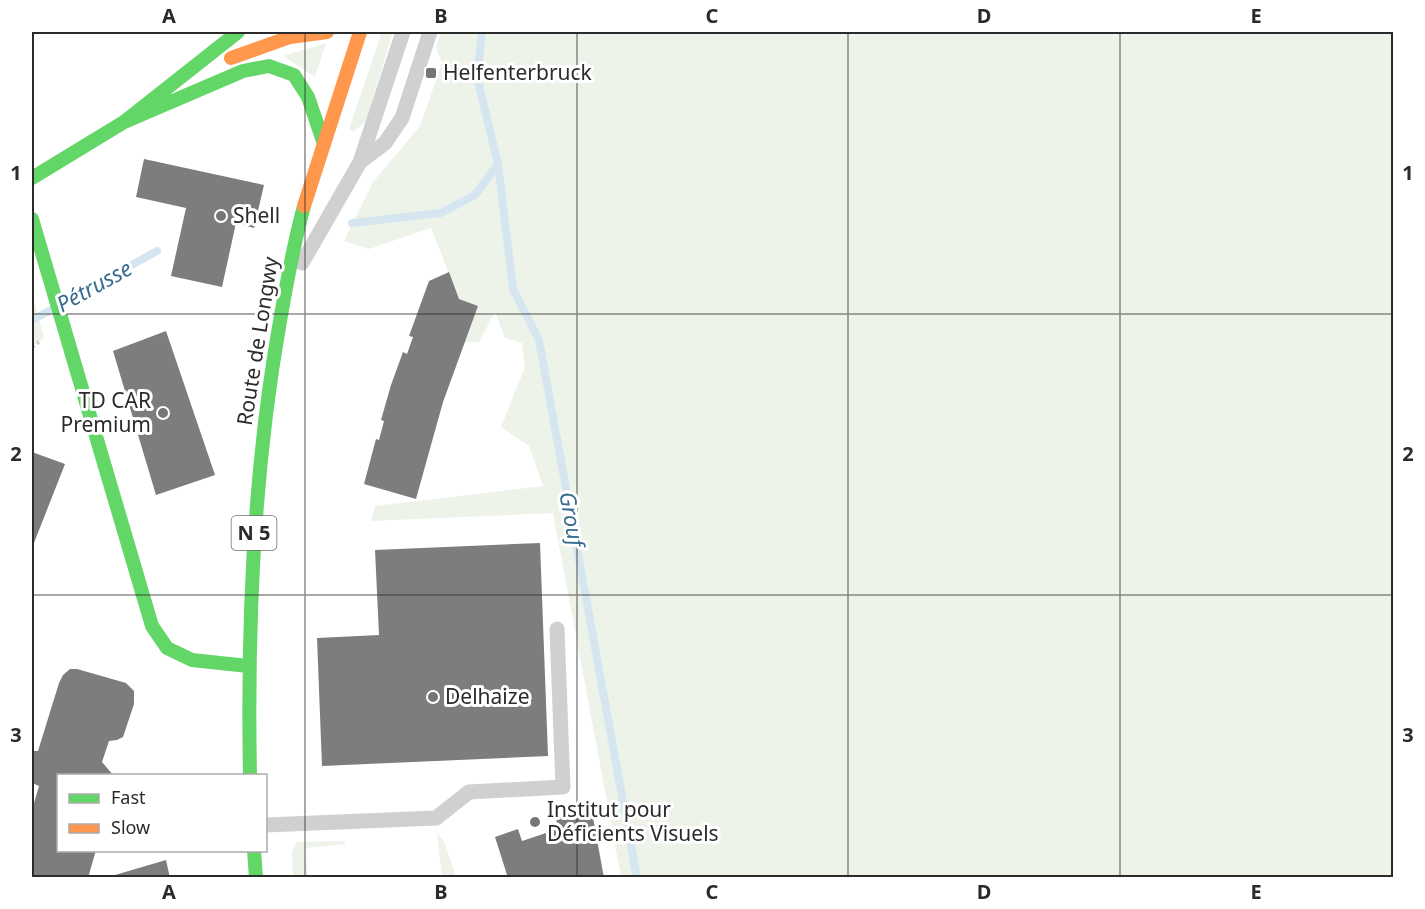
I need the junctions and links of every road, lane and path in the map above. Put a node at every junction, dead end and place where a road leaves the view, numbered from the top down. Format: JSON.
{"nodes":[{"id":1,"x":238,"y":32,"type":"edge"},
{"id":2,"x":327,"y":32,"type":"edge"},
{"id":3,"x":360,"y":32,"type":"edge"},
{"id":4,"x":403,"y":32,"type":"edge"},
{"id":5,"x":430,"y":32,"type":"edge"},
{"id":6,"x":124,"y":122,"type":"junction"},
{"id":7,"x":324,"y":144,"type":"junction"},
{"id":8,"x":360,"y":162,"type":"junction"},
{"id":9,"x":32,"y":178,"type":"edge"},
{"id":10,"x":32,"y":219,"type":"edge"},
{"id":11,"x":286,"y":292,"type":"junction"},
{"id":12,"x":557,"y":629,"type":"dead end"},
{"id":13,"x":248,"y":666,"type":"junction"},
{"id":14,"x":250,"y":774,"type":"edge"},
{"id":15,"x":267,"y":825,"type":"edge"},
{"id":16,"x":254,"y":852,"type":"edge"},
{"id":17,"x":256,"y":878,"type":"edge"}],
"edges":[{"from":1,"to":6,"type":"main road"},
{"from":2,"to":6,"type":"main road"},
{"from":3,"to":7,"type":"main road","name":"Route de Longwy","number":"N 5"},
{"from":4,"to":8,"type":"lane"},
{"from":5,"to":8,"type":"lane"},
{"from":6,"to":7,"type":"main road"},
{"from":6,"to":9,"type":"main road"},
{"from":7,"to":11,"type":"main road","name":"Route de Longwy","number":"N 5"},
{"from":8,"to":11,"type":"lane"},
{"from":10,"to":13,"type":"main road"},
{"from":11,"to":13,"type":"main road","name":"Route de Longwy","number":"N 5"},
{"from":12,"to":15,"type":"lane"},
{"from":13,"to":14,"type":"main road","name":"Route de Longwy","number":"N 5"},
{"from":16,"to":17,"type":"main road"}]}
